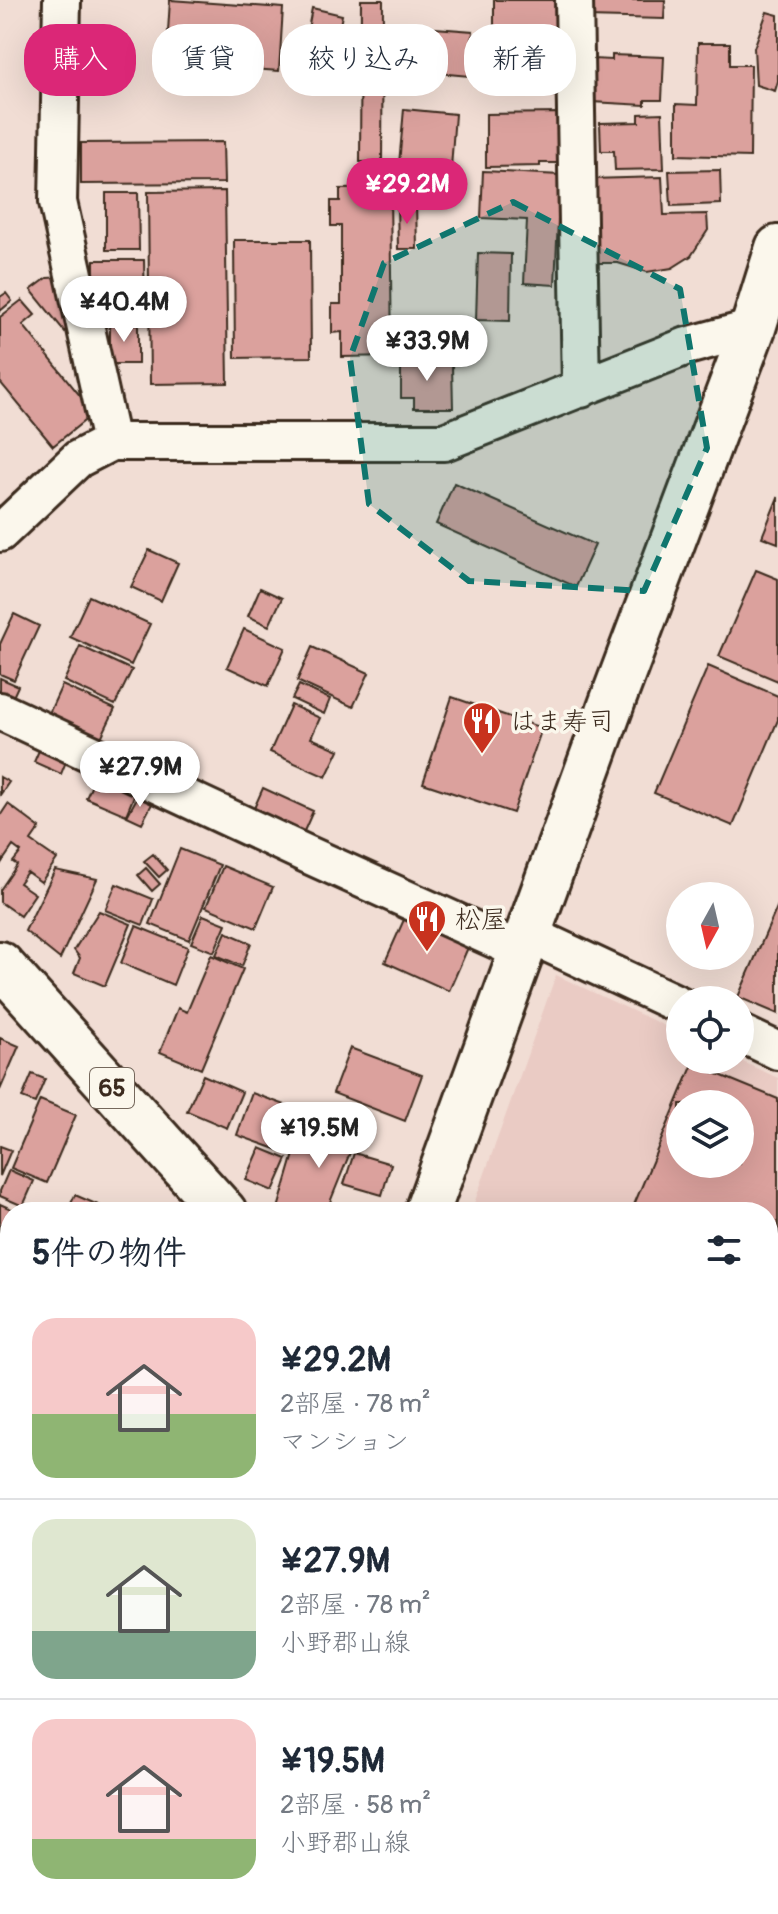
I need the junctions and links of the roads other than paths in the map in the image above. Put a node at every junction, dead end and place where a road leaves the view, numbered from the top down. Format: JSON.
{"nodes":[{"id":1,"x":62,"y":0,"type":"edge"},
{"id":2,"x":574,"y":0,"type":"edge"},
{"id":3,"x":778,"y":248,"type":"edge"},
{"id":4,"x":765,"y":323,"type":"edge"},
{"id":5,"x":581,"y":389,"type":"junction"},
{"id":6,"x":111,"y":442,"type":"junction"},
{"id":7,"x":0,"y":533,"type":"edge"},
{"id":8,"x":0,"y":711,"type":"edge"},
{"id":9,"x":525,"y":943,"type":"junction"},
{"id":10,"x":0,"y":964,"type":"edge"},
{"id":11,"x":666,"y":999,"type":"edge"},
{"id":12,"x":754,"y":1040,"type":"edge"},
{"id":13,"x":778,"y":1051,"type":"edge"},
{"id":14,"x":215,"y":1202,"type":"edge"},
{"id":15,"x":431,"y":1202,"type":"edge"}],
"edges":[{"from":1,"to":6,"type":"street"},
{"from":2,"to":5,"type":"street"},
{"from":3,"to":4,"type":"street"},
{"from":4,"to":5,"type":"street"},
{"from":4,"to":9,"type":"street"},
{"from":5,"to":6,"type":"street"},
{"from":6,"to":7,"type":"street"},
{"from":8,"to":9,"type":"street"},
{"from":9,"to":11,"type":"street"},
{"from":9,"to":15,"type":"street"},
{"from":10,"to":14,"type":"street","number":"65"},
{"from":12,"to":13,"type":"street"}]}
